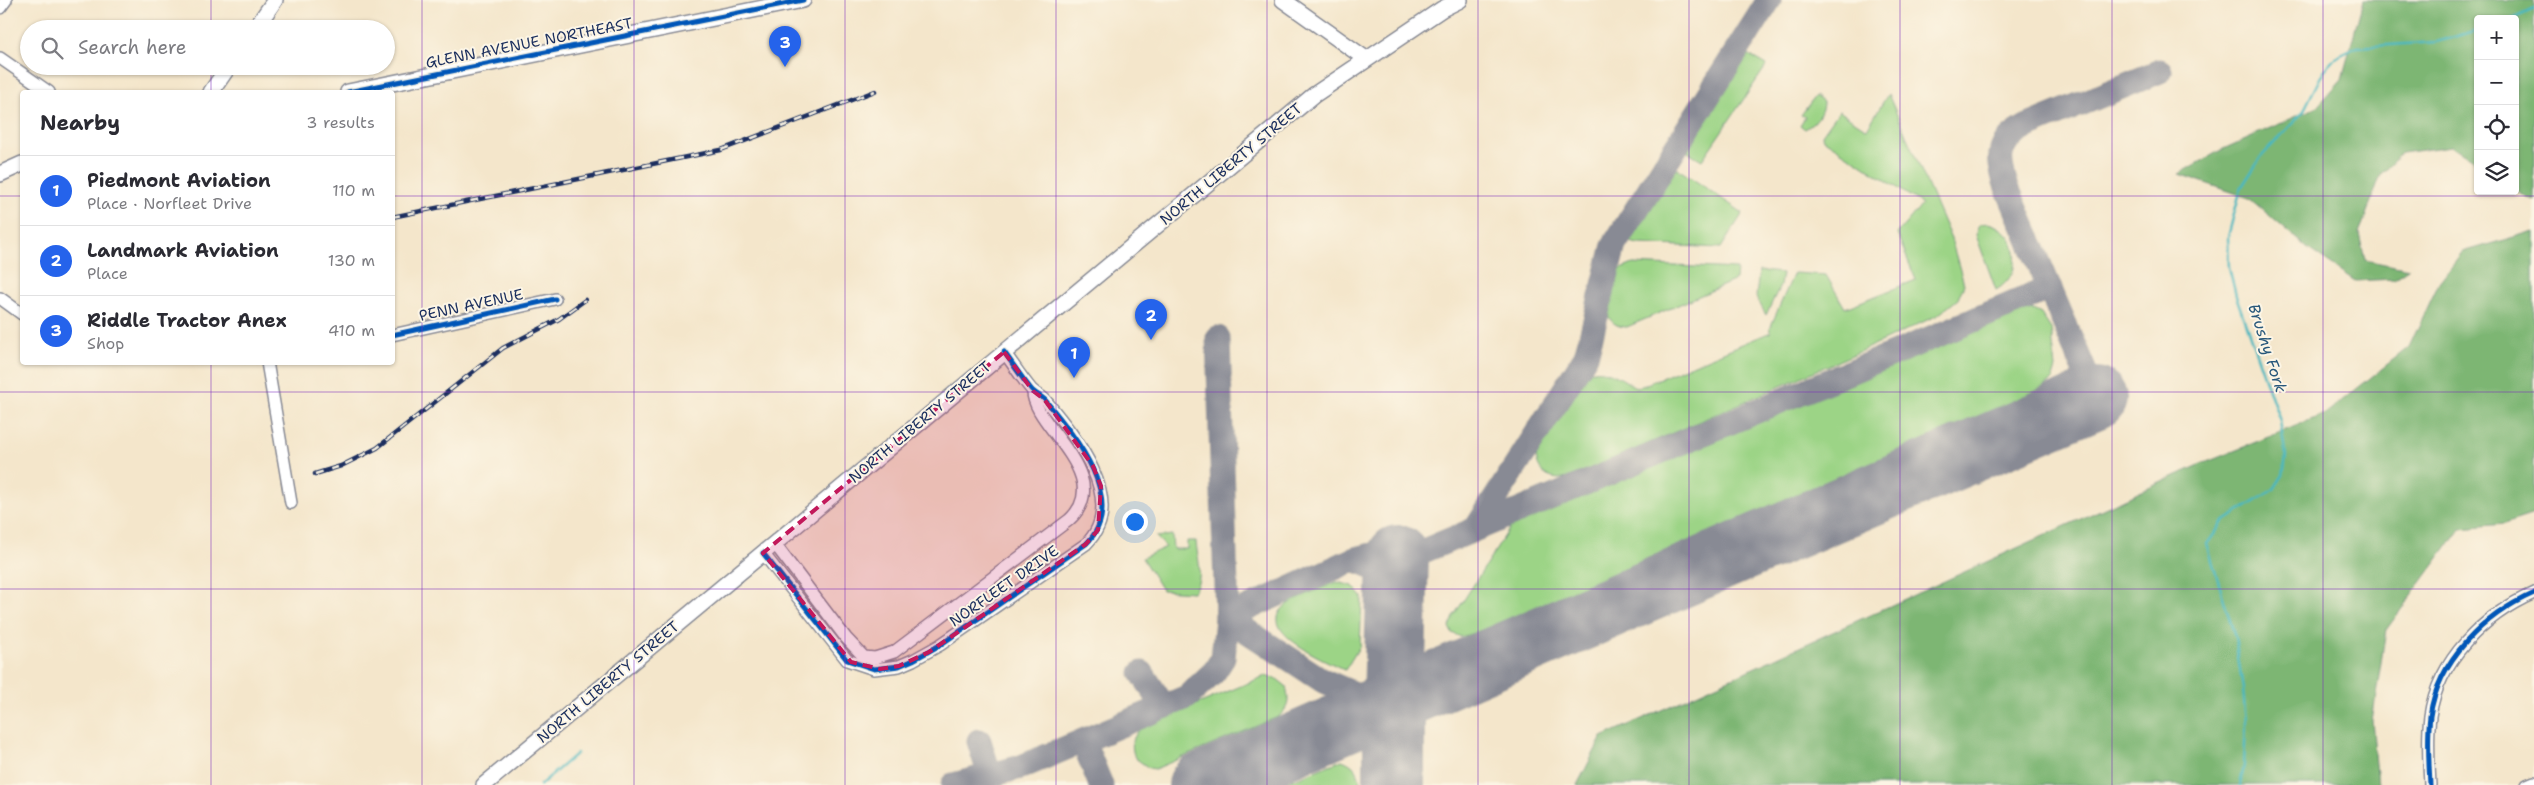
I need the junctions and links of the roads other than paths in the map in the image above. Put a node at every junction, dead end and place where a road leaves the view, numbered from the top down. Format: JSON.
{"nodes":[{"id":1,"x":6,"y":0,"type":"edge"},
{"id":2,"x":275,"y":0,"type":"edge"},
{"id":3,"x":803,"y":0,"type":"edge"},
{"id":4,"x":1283,"y":0,"type":"edge"},
{"id":5,"x":1460,"y":0,"type":"edge"},
{"id":6,"x":0,"y":8,"type":"edge"},
{"id":7,"x":262,"y":20,"type":"edge"},
{"id":8,"x":0,"y":58,"type":"edge"},
{"id":9,"x":1366,"y":59,"type":"junction"},
{"id":10,"x":20,"y":72,"type":"edge"},
{"id":11,"x":24,"y":75,"type":"edge"},
{"id":12,"x":223,"y":75,"type":"edge"},
{"id":13,"x":46,"y":90,"type":"edge"},
{"id":14,"x":212,"y":90,"type":"edge"},
{"id":15,"x":358,"y":90,"type":"edge"},
{"id":16,"x":20,"y":165,"type":"edge"},
{"id":17,"x":0,"y":174,"type":"edge"},
{"id":18,"x":0,"y":298,"type":"edge"},
{"id":19,"x":555,"y":299,"type":"dead end"},
{"id":20,"x":20,"y":313,"type":"edge"},
{"id":21,"x":395,"y":334,"type":"edge"},
{"id":22,"x":1004,"y":352,"type":"junction"},
{"id":23,"x":268,"y":365,"type":"edge"},
{"id":24,"x":1033,"y":391,"type":"junction"},
{"id":25,"x":291,"y":503,"type":"dead end"},
{"id":26,"x":769,"y":548,"type":"junction"},
{"id":27,"x":807,"y":587,"type":"junction"},
{"id":28,"x":2534,"y":594,"type":"edge"},
{"id":29,"x":797,"y":595,"type":"junction"},
{"id":30,"x":854,"y":647,"type":"junction"},
{"id":31,"x":844,"y":656,"type":"junction"},
{"id":32,"x":2534,"y":782,"type":"edge"},
{"id":33,"x":484,"y":785,"type":"edge"},
{"id":34,"x":2430,"y":785,"type":"edge"},
{"id":35,"x":2527,"y":785,"type":"edge"}],
"edges":[{"from":1,"to":6,"type":"street"},
{"from":2,"to":7,"type":"main road"},
{"from":3,"to":15,"type":"main road","name":"GLENN AVENUE NORTHEAST"},
{"from":4,"to":9,"type":"main road"},
{"from":5,"to":9,"type":"main road","name":"NORTH LIBERTY STREET"},
{"from":8,"to":10,"type":"street"},
{"from":9,"to":22,"type":"main road","name":"NORTH LIBERTY STREET"},
{"from":11,"to":13,"type":"street"},
{"from":12,"to":14,"type":"main road"},
{"from":16,"to":17,"type":"main road"},
{"from":18,"to":20,"type":"street"},
{"from":19,"to":21,"type":"street","name":"PENN AVENUE"},
{"from":22,"to":24,"type":"street","name":"NORFLEET DRIVE"},
{"from":22,"to":26,"type":"main road","name":"NORTH LIBERTY STREET"},
{"from":23,"to":25,"type":"street"},
{"from":24,"to":30,"type":"street","name":"NORFLEET DRIVE"},
{"from":24,"to":31,"type":"street","name":"NORFLEET DRIVE"},
{"from":26,"to":27,"type":"street","name":"NORFLEET DRIVE"},
{"from":26,"to":29,"type":"street","name":"NORFLEET DRIVE"},
{"from":26,"to":33,"type":"main road","name":"NORTH LIBERTY STREET"},
{"from":27,"to":29,"type":"street"},
{"from":27,"to":30,"type":"street","name":"NORFLEET DRIVE"},
{"from":28,"to":34,"type":"street"},
{"from":29,"to":31,"type":"street","name":"NORFLEET DRIVE"},
{"from":30,"to":31,"type":"street"},
{"from":32,"to":35,"type":"street"}]}
